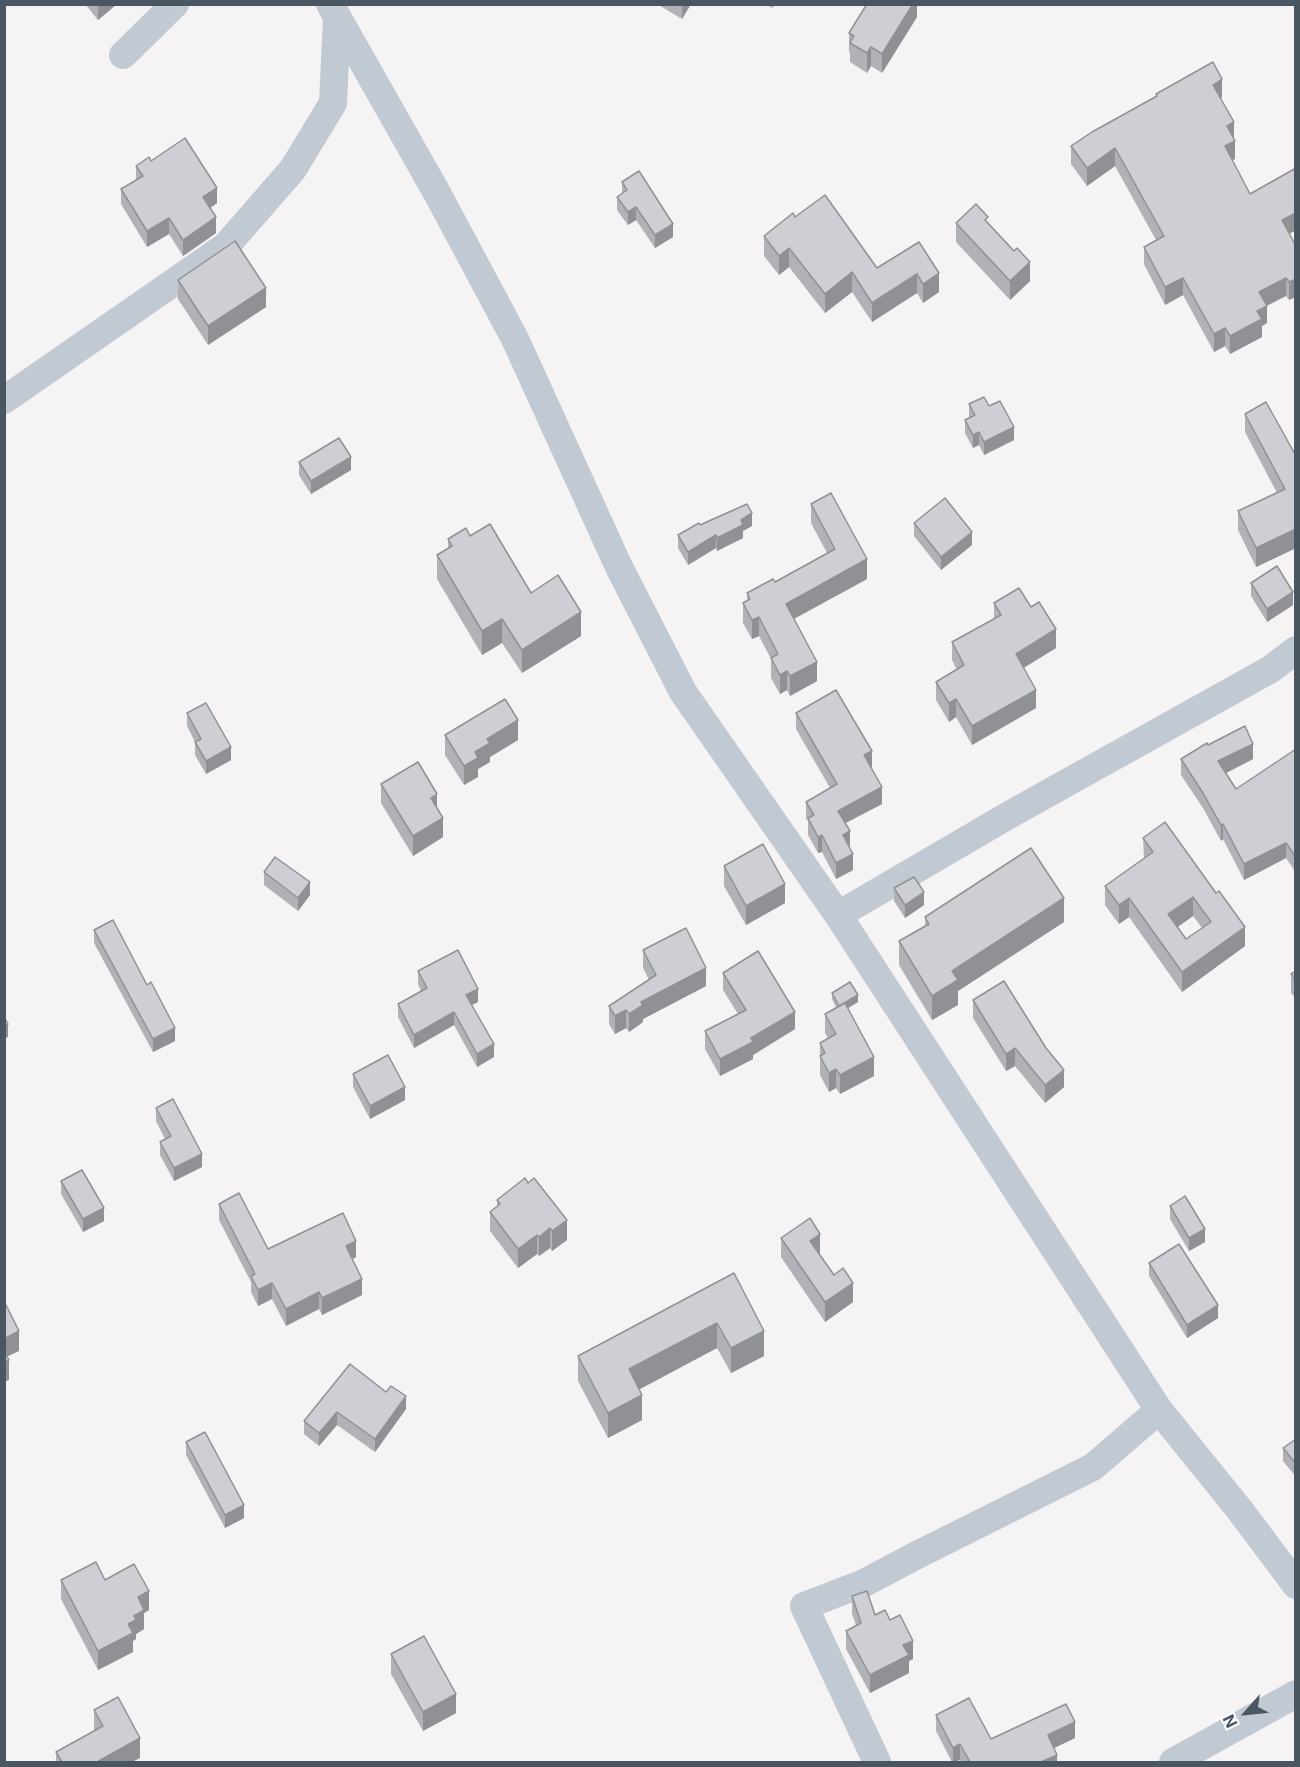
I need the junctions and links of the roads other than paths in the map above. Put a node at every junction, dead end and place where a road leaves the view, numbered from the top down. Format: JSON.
{"nodes":[{"id":1,"x":175,"y":4,"type":"edge"},
{"id":2,"x":333,"y":11,"type":"edge"},
{"id":3,"x":123,"y":54,"type":"dead end"},
{"id":4,"x":4,"y":400,"type":"edge"},
{"id":5,"x":1292,"y":656,"type":"edge"},
{"id":6,"x":838,"y":915,"type":"junction"},
{"id":7,"x":1159,"y":1410,"type":"junction"},
{"id":8,"x":1296,"y":1585,"type":"edge"},
{"id":9,"x":1296,"y":1694,"type":"edge"},
{"id":10,"x":877,"y":1762,"type":"edge"},
{"id":11,"x":1173,"y":1762,"type":"edge"}],
"edges":[{"from":1,"to":3,"type":"street"},
{"from":2,"to":4,"type":"street"},
{"from":2,"to":6,"type":"street"},
{"from":5,"to":6,"type":"street"},
{"from":6,"to":7,"type":"street"},
{"from":7,"to":8,"type":"street"},
{"from":7,"to":10,"type":"street"},
{"from":9,"to":11,"type":"street"}]}
